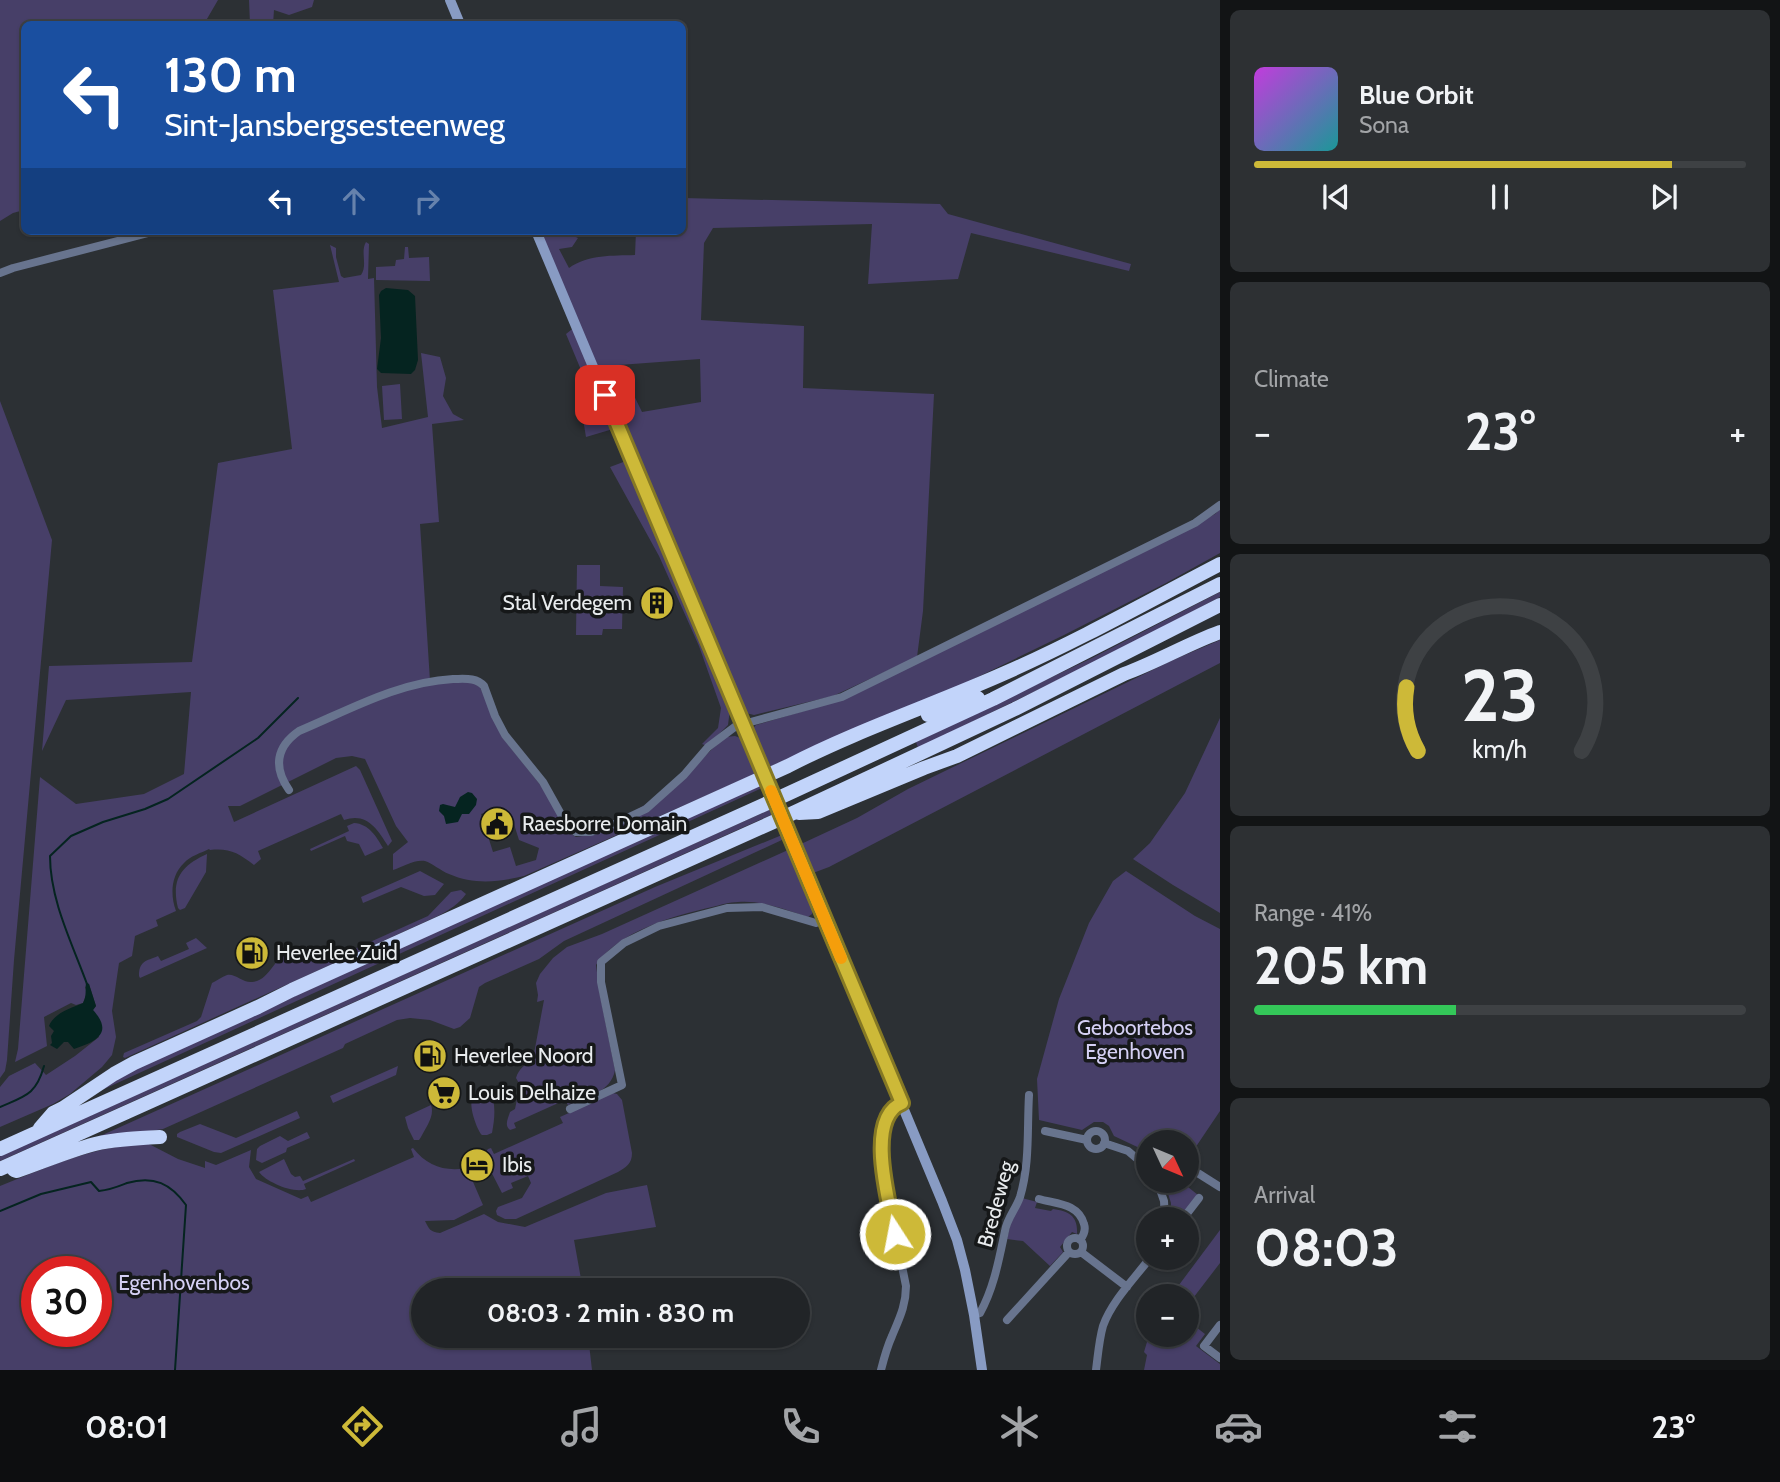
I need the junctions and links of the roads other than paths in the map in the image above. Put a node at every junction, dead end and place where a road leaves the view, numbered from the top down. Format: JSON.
{"nodes":[{"id":1,"x":450,"y":0,"type":"edge"},
{"id":2,"x":459,"y":21,"type":"edge"},
{"id":3,"x":141,"y":235,"type":"edge"},
{"id":4,"x":538,"y":235,"type":"edge"},
{"id":5,"x":0,"y":273,"type":"edge"},
{"id":6,"x":1220,"y":505,"type":"edge"},
{"id":7,"x":1220,"y":564,"type":"edge"},
{"id":8,"x":1220,"y":584,"type":"edge"},
{"id":9,"x":1220,"y":604,"type":"edge"},
{"id":10,"x":1184,"y":624,"type":"junction"},
{"id":11,"x":1220,"y":632,"type":"edge"},
{"id":12,"x":1124,"y":674,"type":"junction"},
{"id":13,"x":993,"y":699,"type":"junction"},
{"id":14,"x":743,"y":724,"type":"junction"},
{"id":15,"x":789,"y":766,"type":"junction"},
{"id":16,"x":289,"y":790,"type":"dead end"},
{"id":17,"x":791,"y":814,"type":"junction"},
{"id":18,"x":819,"y":922,"type":"dead end"},
{"id":19,"x":1028,"y":1095,"type":"dead end"},
{"id":20,"x":902,"y":1103,"type":"junction"},
{"id":21,"x":570,"y":1109,"type":"dead end"},
{"id":22,"x":1045,"y":1131,"type":"dead end"},
{"id":23,"x":37,"y":1132,"type":"junction"},
{"id":24,"x":160,"y":1137,"type":"dead end"},
{"id":25,"x":1087,"y":1140,"type":"junction"},
{"id":26,"x":1104,"y":1143,"type":"junction"},
{"id":27,"x":0,"y":1149,"type":"edge"},
{"id":28,"x":1136,"y":1158,"type":"edge"},
{"id":29,"x":3,"y":1168,"type":"edge"},
{"id":30,"x":1199,"y":1174,"type":"edge"},
{"id":31,"x":1220,"y":1187,"type":"edge"},
{"id":32,"x":1199,"y":1198,"type":"dead end"},
{"id":33,"x":1039,"y":1199,"type":"dead end"},
{"id":34,"x":1192,"y":1207,"type":"edge"},
{"id":35,"x":1080,"y":1240,"type":"junction"},
{"id":36,"x":1069,"y":1252,"type":"junction"},
{"id":37,"x":1081,"y":1252,"type":"junction"},
{"id":38,"x":1140,"y":1270,"type":"edge"},
{"id":39,"x":1127,"y":1287,"type":"junction"},
{"id":40,"x":974,"y":1315,"type":"junction"},
{"id":41,"x":1007,"y":1320,"type":"dead end"},
{"id":42,"x":1220,"y":1325,"type":"edge"},
{"id":43,"x":1220,"y":1358,"type":"edge"},
{"id":44,"x":881,"y":1370,"type":"edge"},
{"id":45,"x":982,"y":1370,"type":"edge"},
{"id":46,"x":1096,"y":1370,"type":"edge"}],
"edges":[{"from":1,"to":2,"type":"main road"},
{"from":3,"to":5,"type":"street"},
{"from":4,"to":14,"type":"main road"},
{"from":6,"to":14,"type":"street"},
{"from":7,"to":15,"type":"highway"},
{"from":8,"to":13,"type":"highway"},
{"from":9,"to":10,"type":"highway"},
{"from":10,"to":12,"type":"highway"},
{"from":10,"to":17,"type":"highway"},
{"from":11,"to":12,"type":"highway"},
{"from":12,"to":17,"type":"highway"},
{"from":13,"to":15,"type":"highway"},
{"from":13,"to":23,"type":"highway"},
{"from":14,"to":16,"type":"street"},
{"from":14,"to":20,"type":"main road","bridge":true},
{"from":15,"to":23,"type":"highway"},
{"from":17,"to":29,"type":"highway"},
{"from":18,"to":21,"type":"street"},
{"from":19,"to":40,"type":"street","name":"Bredeweg"},
{"from":20,"to":40,"type":"main road"},
{"from":20,"to":44,"type":"street"},
{"from":22,"to":25,"type":"street"},
{"from":23,"to":27,"type":"highway"},
{"from":24,"to":29,"type":"highway"},
{"from":25,"to":26,"type":"street"},
{"from":25,"to":26,"type":"street"},
{"from":26,"to":28,"type":"street"},
{"from":30,"to":31,"type":"street"},
{"from":32,"to":34,"type":"street"},
{"from":33,"to":35,"type":"street"},
{"from":35,"to":36,"type":"street"},
{"from":35,"to":37,"type":"street"},
{"from":36,"to":37,"type":"street"},
{"from":36,"to":41,"type":"street"},
{"from":37,"to":39,"type":"street"},
{"from":38,"to":39,"type":"street"},
{"from":39,"to":46,"type":"street"},
{"from":40,"to":45,"type":"main road"},
{"from":42,"to":43,"type":"street"}]}
